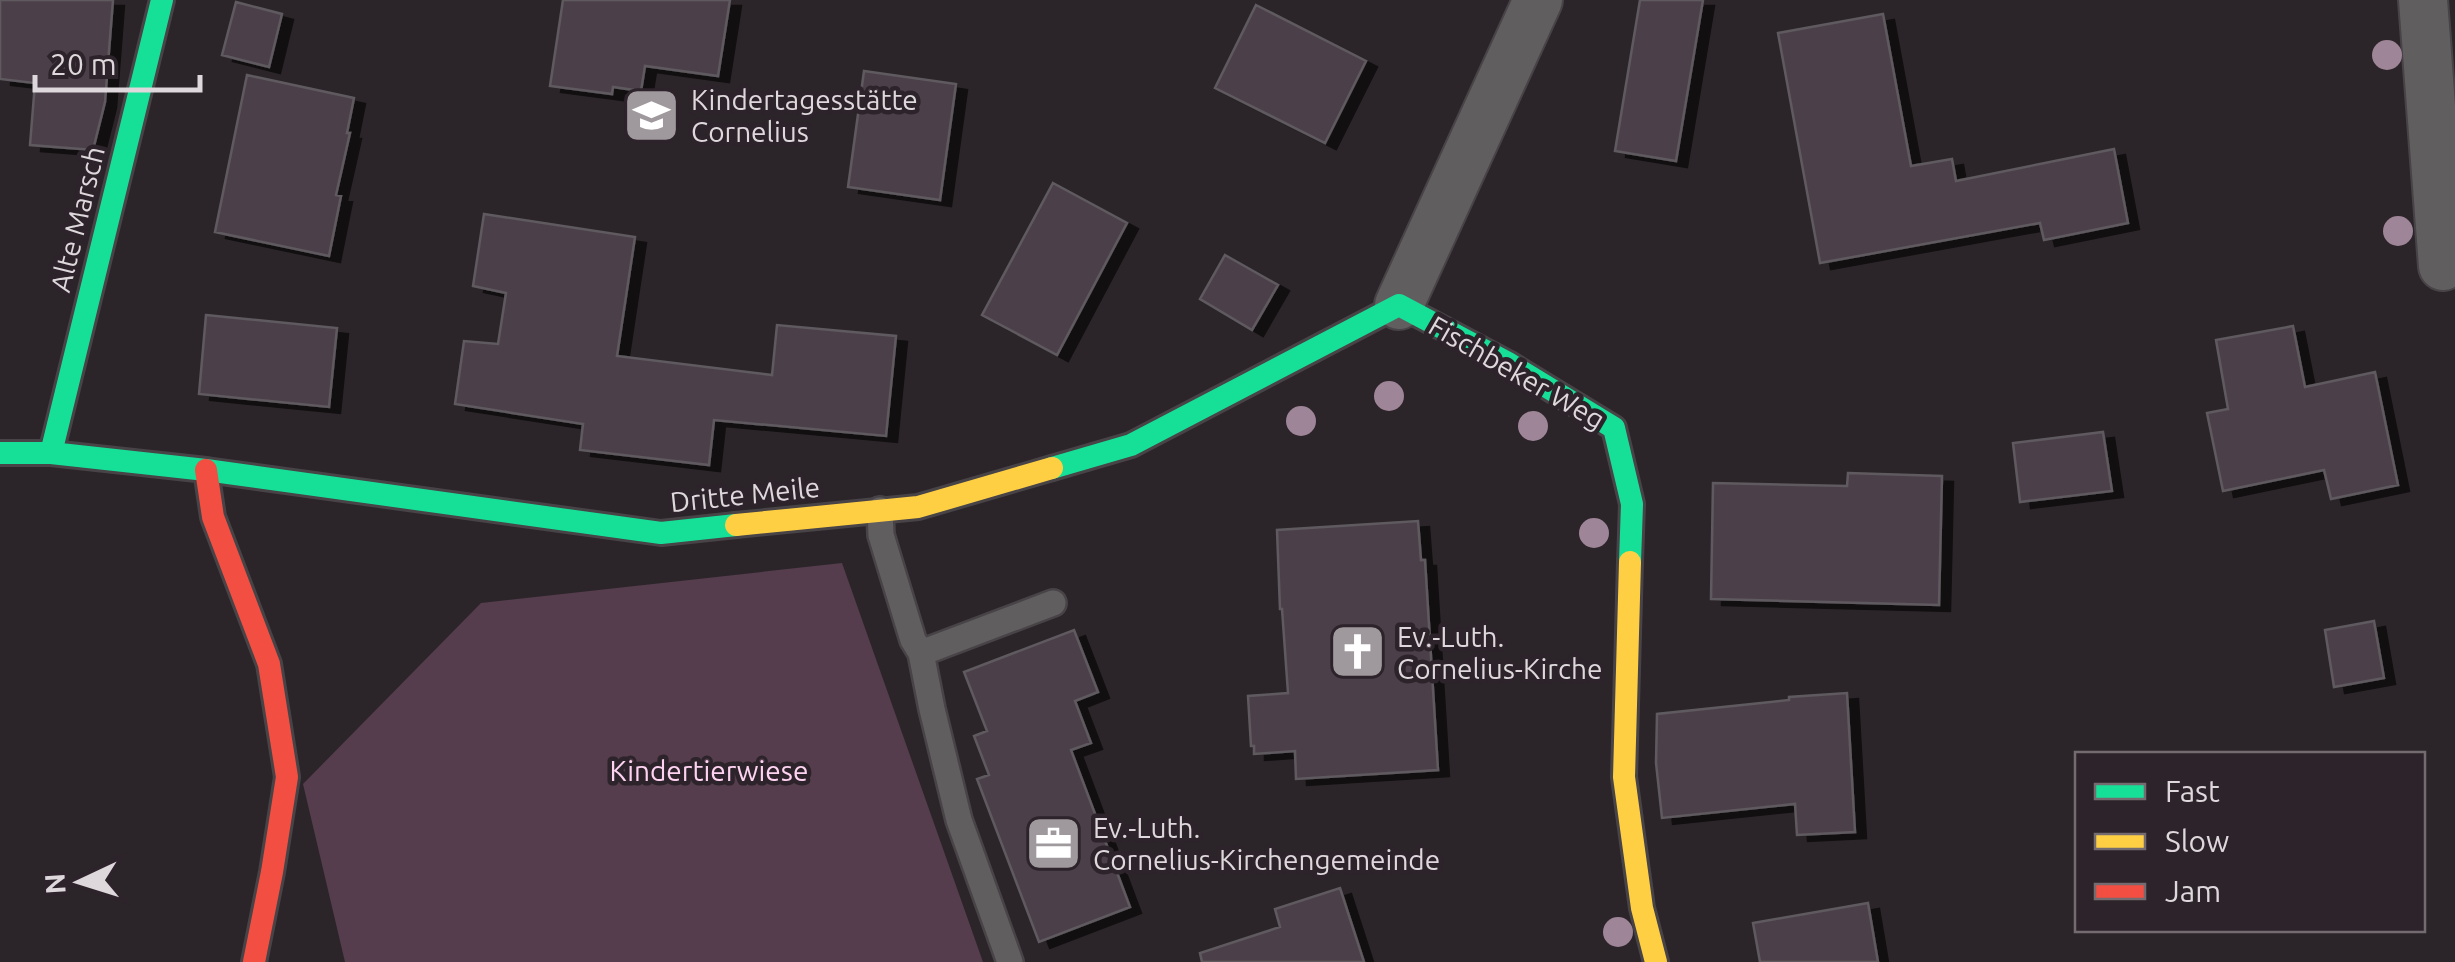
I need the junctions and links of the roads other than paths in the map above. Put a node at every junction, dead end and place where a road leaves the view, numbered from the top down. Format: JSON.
{"nodes":[{"id":1,"x":162,"y":0,"type":"edge"},
{"id":2,"x":1538,"y":0,"type":"edge"},
{"id":3,"x":2423,"y":0,"type":"edge"},
{"id":4,"x":2443,"y":266,"type":"dead end"},
{"id":5,"x":1399,"y":305,"type":"junction"},
{"id":6,"x":51,"y":452,"type":"junction"},
{"id":7,"x":0,"y":453,"type":"edge"},
{"id":8,"x":206,"y":470,"type":"junction"},
{"id":9,"x":880,"y":510,"type":"junction"},
{"id":10,"x":1053,"y":603,"type":"dead end"},
{"id":11,"x":921,"y":653,"type":"junction"},
{"id":12,"x":254,"y":962,"type":"edge"},
{"id":13,"x":1010,"y":962,"type":"edge"},
{"id":14,"x":1656,"y":962,"type":"edge"}],
"edges":[{"from":1,"to":6,"type":"street","name":"Alte Marsch"},
{"from":2,"to":5,"type":"street","name":"Fischbeker Weg"},
{"from":3,"to":4,"type":"street"},
{"from":5,"to":9,"type":"street","name":"Dritte Meile"},
{"from":5,"to":14,"type":"street","name":"Fischbeker Weg"},
{"from":6,"to":7,"type":"street","name":"Dritte Meile"},
{"from":6,"to":8,"type":"street","name":"Dritte Meile"},
{"from":8,"to":9,"type":"street","name":"Dritte Meile"},
{"from":8,"to":12,"type":"street"},
{"from":9,"to":11,"type":"lane"},
{"from":10,"to":11,"type":"lane"},
{"from":11,"to":13,"type":"lane"}]}
